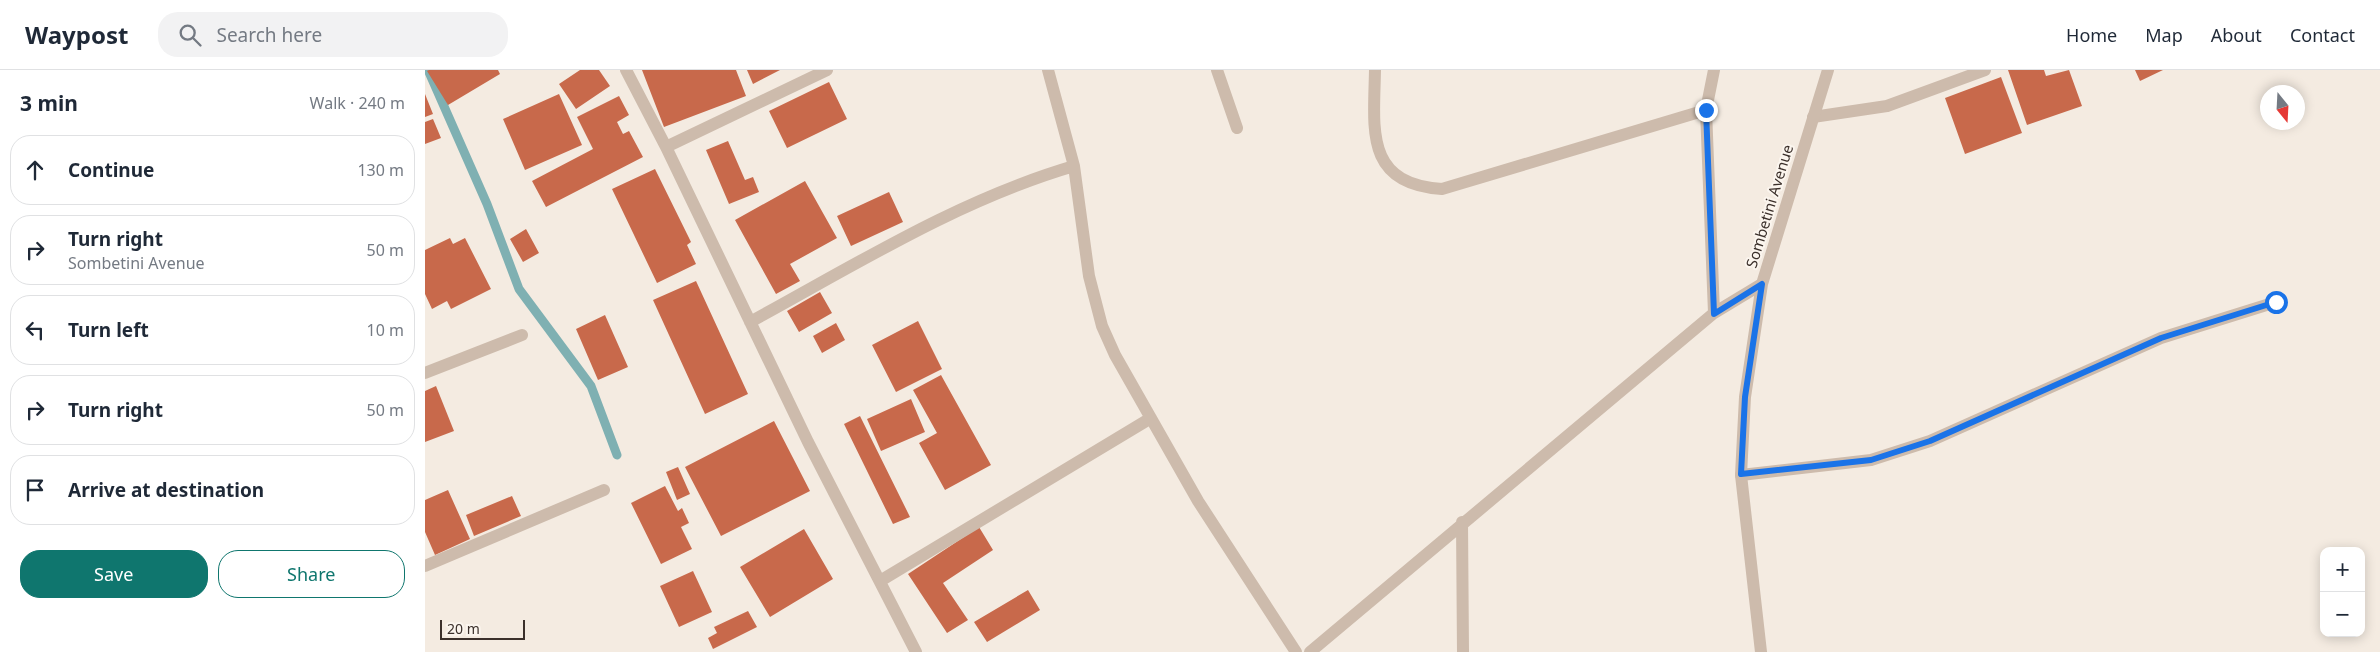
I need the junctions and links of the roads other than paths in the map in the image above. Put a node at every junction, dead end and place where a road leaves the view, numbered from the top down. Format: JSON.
{"nodes":[{"id":1,"x":626,"y":70,"type":"edge"},
{"id":2,"x":827,"y":70,"type":"edge"},
{"id":3,"x":1047,"y":70,"type":"edge"},
{"id":4,"x":1217,"y":70,"type":"edge"},
{"id":5,"x":1375,"y":70,"type":"edge"},
{"id":6,"x":1714,"y":70,"type":"edge"},
{"id":7,"x":1828,"y":70,"type":"edge"},
{"id":8,"x":1985,"y":70,"type":"edge"},
{"id":9,"x":1706,"y":110,"type":"junction"},
{"id":10,"x":1813,"y":117,"type":"junction"},
{"id":11,"x":1237,"y":128,"type":"dead end"},
{"id":12,"x":666,"y":147,"type":"junction"},
{"id":13,"x":1074,"y":166,"type":"junction"},
{"id":14,"x":1762,"y":284,"type":"junction"},
{"id":15,"x":2276,"y":302,"type":"dead end"},
{"id":16,"x":1714,"y":314,"type":"junction"},
{"id":17,"x":750,"y":322,"type":"junction"},
{"id":18,"x":522,"y":335,"type":"dead end"},
{"id":19,"x":425,"y":373,"type":"edge"},
{"id":20,"x":1151,"y":418,"type":"junction"},
{"id":21,"x":1741,"y":474,"type":"junction"},
{"id":22,"x":604,"y":490,"type":"dead end"},
{"id":23,"x":1462,"y":522,"type":"junction"},
{"id":24,"x":425,"y":566,"type":"edge"},
{"id":25,"x":880,"y":581,"type":"junction"},
{"id":26,"x":916,"y":652,"type":"edge"},
{"id":27,"x":1296,"y":652,"type":"edge"},
{"id":28,"x":1310,"y":652,"type":"edge"},
{"id":29,"x":1463,"y":652,"type":"edge"},
{"id":30,"x":1761,"y":652,"type":"edge"}],
"edges":[{"from":1,"to":12,"type":"street"},
{"from":2,"to":12,"type":"street"},
{"from":3,"to":13,"type":"street"},
{"from":4,"to":11,"type":"street"},
{"from":5,"to":9,"type":"street"},
{"from":6,"to":9,"type":"street"},
{"from":7,"to":10,"type":"street","name":"Sombetini Avenue"},
{"from":8,"to":10,"type":"street"},
{"from":9,"to":16,"type":"street"},
{"from":10,"to":14,"type":"street","name":"Sombetini Avenue"},
{"from":12,"to":17,"type":"street"},
{"from":13,"to":17,"type":"street"},
{"from":13,"to":20,"type":"street"},
{"from":14,"to":16,"type":"street"},
{"from":14,"to":21,"type":"street","name":"Sombetini Avenue"},
{"from":15,"to":21,"type":"street"},
{"from":16,"to":23,"type":"street"},
{"from":17,"to":25,"type":"street"},
{"from":18,"to":19,"type":"street"},
{"from":20,"to":25,"type":"street"},
{"from":20,"to":27,"type":"street"},
{"from":21,"to":30,"type":"street","name":"Sombetini Avenue"},
{"from":22,"to":24,"type":"street"},
{"from":23,"to":28,"type":"street"},
{"from":23,"to":29,"type":"street"},
{"from":25,"to":26,"type":"street"}]}
